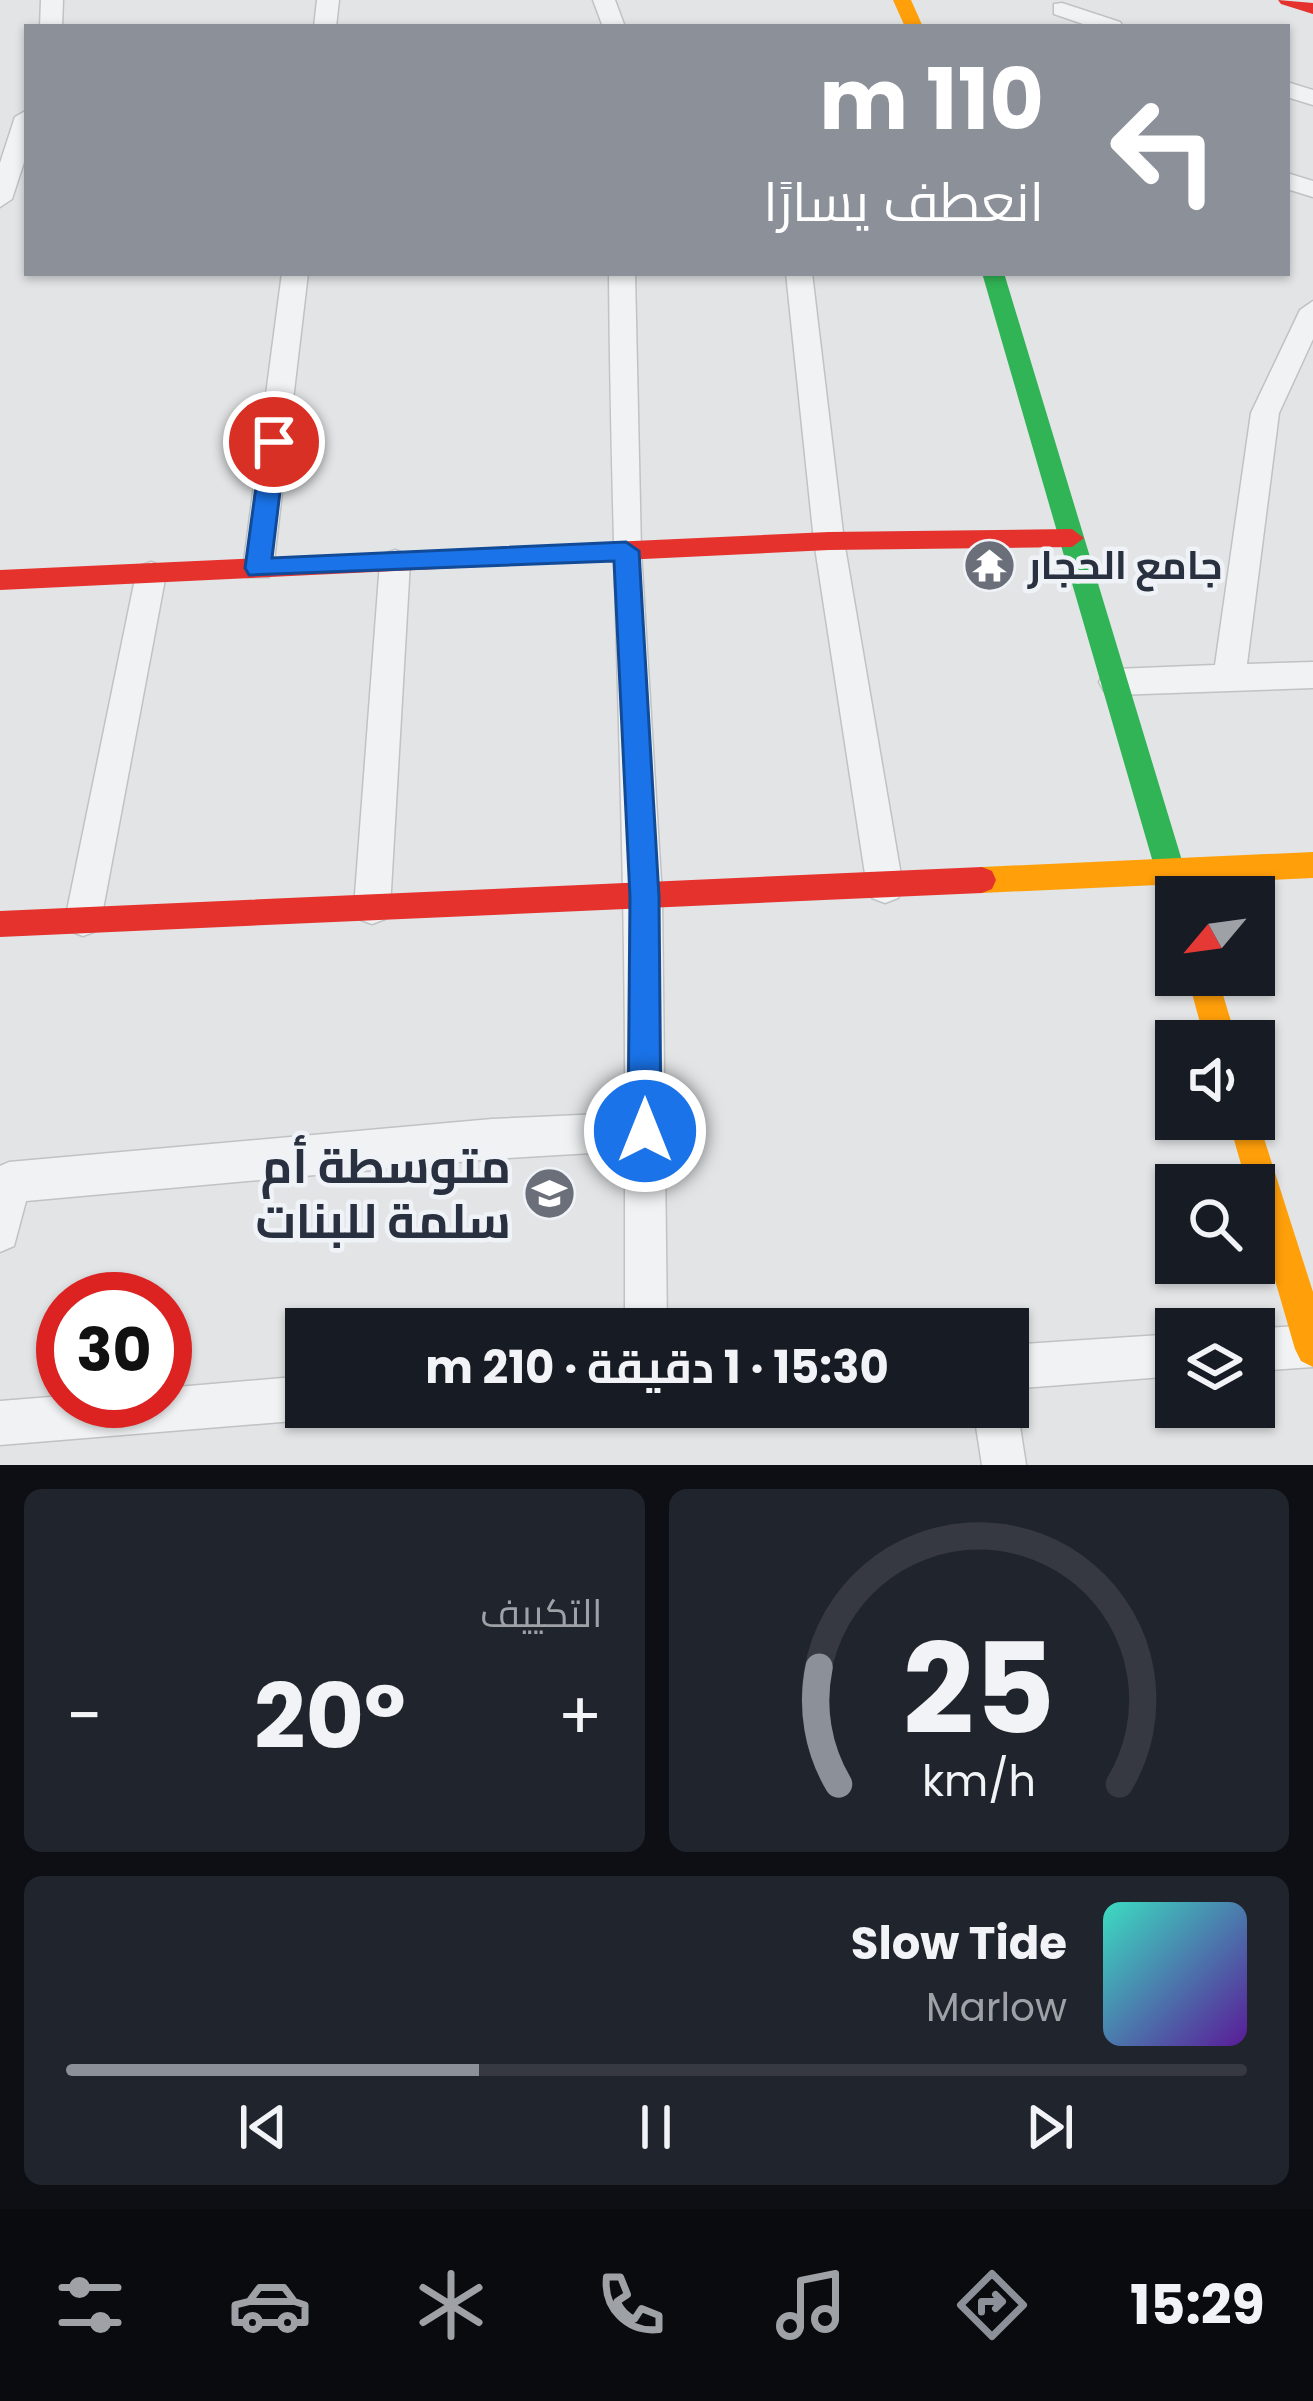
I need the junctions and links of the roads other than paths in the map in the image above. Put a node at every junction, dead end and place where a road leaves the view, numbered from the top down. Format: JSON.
{"nodes":[{"id":1,"x":1287,"y":0,"type":"edge"},
{"id":2,"x":1068,"y":5,"type":"edge"},
{"id":3,"x":1313,"y":9,"type":"edge"},
{"id":4,"x":1042,"y":24,"type":"edge"},
{"id":5,"x":1106,"y":24,"type":"edge"},
{"id":6,"x":24,"y":126,"type":"edge"},
{"id":7,"x":0,"y":199,"type":"edge"},
{"id":8,"x":295,"y":276,"type":"edge"},
{"id":9,"x":622,"y":276,"type":"edge"},
{"id":10,"x":799,"y":276,"type":"edge"},
{"id":11,"x":994,"y":276,"type":"edge"},
{"id":12,"x":1313,"y":310,"type":"edge"},
{"id":13,"x":1072,"y":538,"type":"junction"},
{"id":14,"x":829,"y":541,"type":"junction"},
{"id":15,"x":626,"y":551,"type":"junction"},
{"id":16,"x":395,"y":562,"type":"junction"},
{"id":17,"x":258,"y":568,"type":"junction"},
{"id":18,"x":151,"y":574,"type":"junction"},
{"id":19,"x":0,"y":580,"type":"edge"},
{"id":20,"x":1313,"y":674,"type":"edge"},
{"id":21,"x":1229,"y":678,"type":"junction"},
{"id":22,"x":1115,"y":682,"type":"junction"},
{"id":23,"x":1313,"y":865,"type":"edge"},
{"id":24,"x":1172,"y":876,"type":"edge"},
{"id":25,"x":1241,"y":876,"type":"edge"},
{"id":26,"x":885,"y":886,"type":"junction"},
{"id":27,"x":1155,"y":886,"type":"edge"},
{"id":28,"x":644,"y":897,"type":"junction"},
{"id":29,"x":372,"y":908,"type":"junction"},
{"id":30,"x":83,"y":920,"type":"junction"},
{"id":31,"x":0,"y":924,"type":"edge"},
{"id":32,"x":645,"y":1131,"type":"junction"},
{"id":33,"x":1250,"y":1140,"type":"edge"},
{"id":34,"x":0,"y":1232,"type":"edge"},
{"id":35,"x":646,"y":1308,"type":"edge"},
{"id":36,"x":1312,"y":1348,"type":"edge"},
{"id":37,"x":1275,"y":1349,"type":"edge"},
{"id":38,"x":1155,"y":1356,"type":"edge"},
{"id":39,"x":1029,"y":1366,"type":"edge"},
{"id":40,"x":285,"y":1400,"type":"edge"},
{"id":41,"x":0,"y":1423,"type":"edge"},
{"id":42,"x":998,"y":1428,"type":"edge"},
{"id":43,"x":1004,"y":1465,"type":"edge"}],
"edges":[{"from":1,"to":3,"type":"street"},
{"from":2,"to":4,"type":"street"},
{"from":2,"to":5,"type":"street"},
{"from":6,"to":7,"type":"street"},
{"from":8,"to":17,"type":"street"},
{"from":9,"to":15,"type":"street"},
{"from":10,"to":14,"type":"street"},
{"from":11,"to":13,"type":"street"},
{"from":12,"to":21,"type":"street"},
{"from":13,"to":14,"type":"street"},
{"from":13,"to":22,"type":"street"},
{"from":14,"to":15,"type":"street"},
{"from":14,"to":26,"type":"street"},
{"from":15,"to":16,"type":"street"},
{"from":15,"to":28,"type":"street"},
{"from":16,"to":17,"type":"street"},
{"from":16,"to":29,"type":"street"},
{"from":17,"to":18,"type":"street"},
{"from":18,"to":19,"type":"street"},
{"from":18,"to":30,"type":"street"},
{"from":20,"to":21,"type":"street"},
{"from":21,"to":22,"type":"street"},
{"from":22,"to":24,"type":"street"},
{"from":23,"to":25,"type":"street"},
{"from":26,"to":27,"type":"street"},
{"from":26,"to":28,"type":"street"},
{"from":28,"to":29,"type":"street"},
{"from":28,"to":32,"type":"street"},
{"from":29,"to":30,"type":"street"},
{"from":30,"to":31,"type":"street"},
{"from":32,"to":34,"type":"street"},
{"from":32,"to":35,"type":"street"},
{"from":33,"to":36,"type":"street"},
{"from":36,"to":37,"type":"street"},
{"from":38,"to":39,"type":"street"},
{"from":40,"to":41,"type":"street"},
{"from":42,"to":43,"type":"street"}]}
